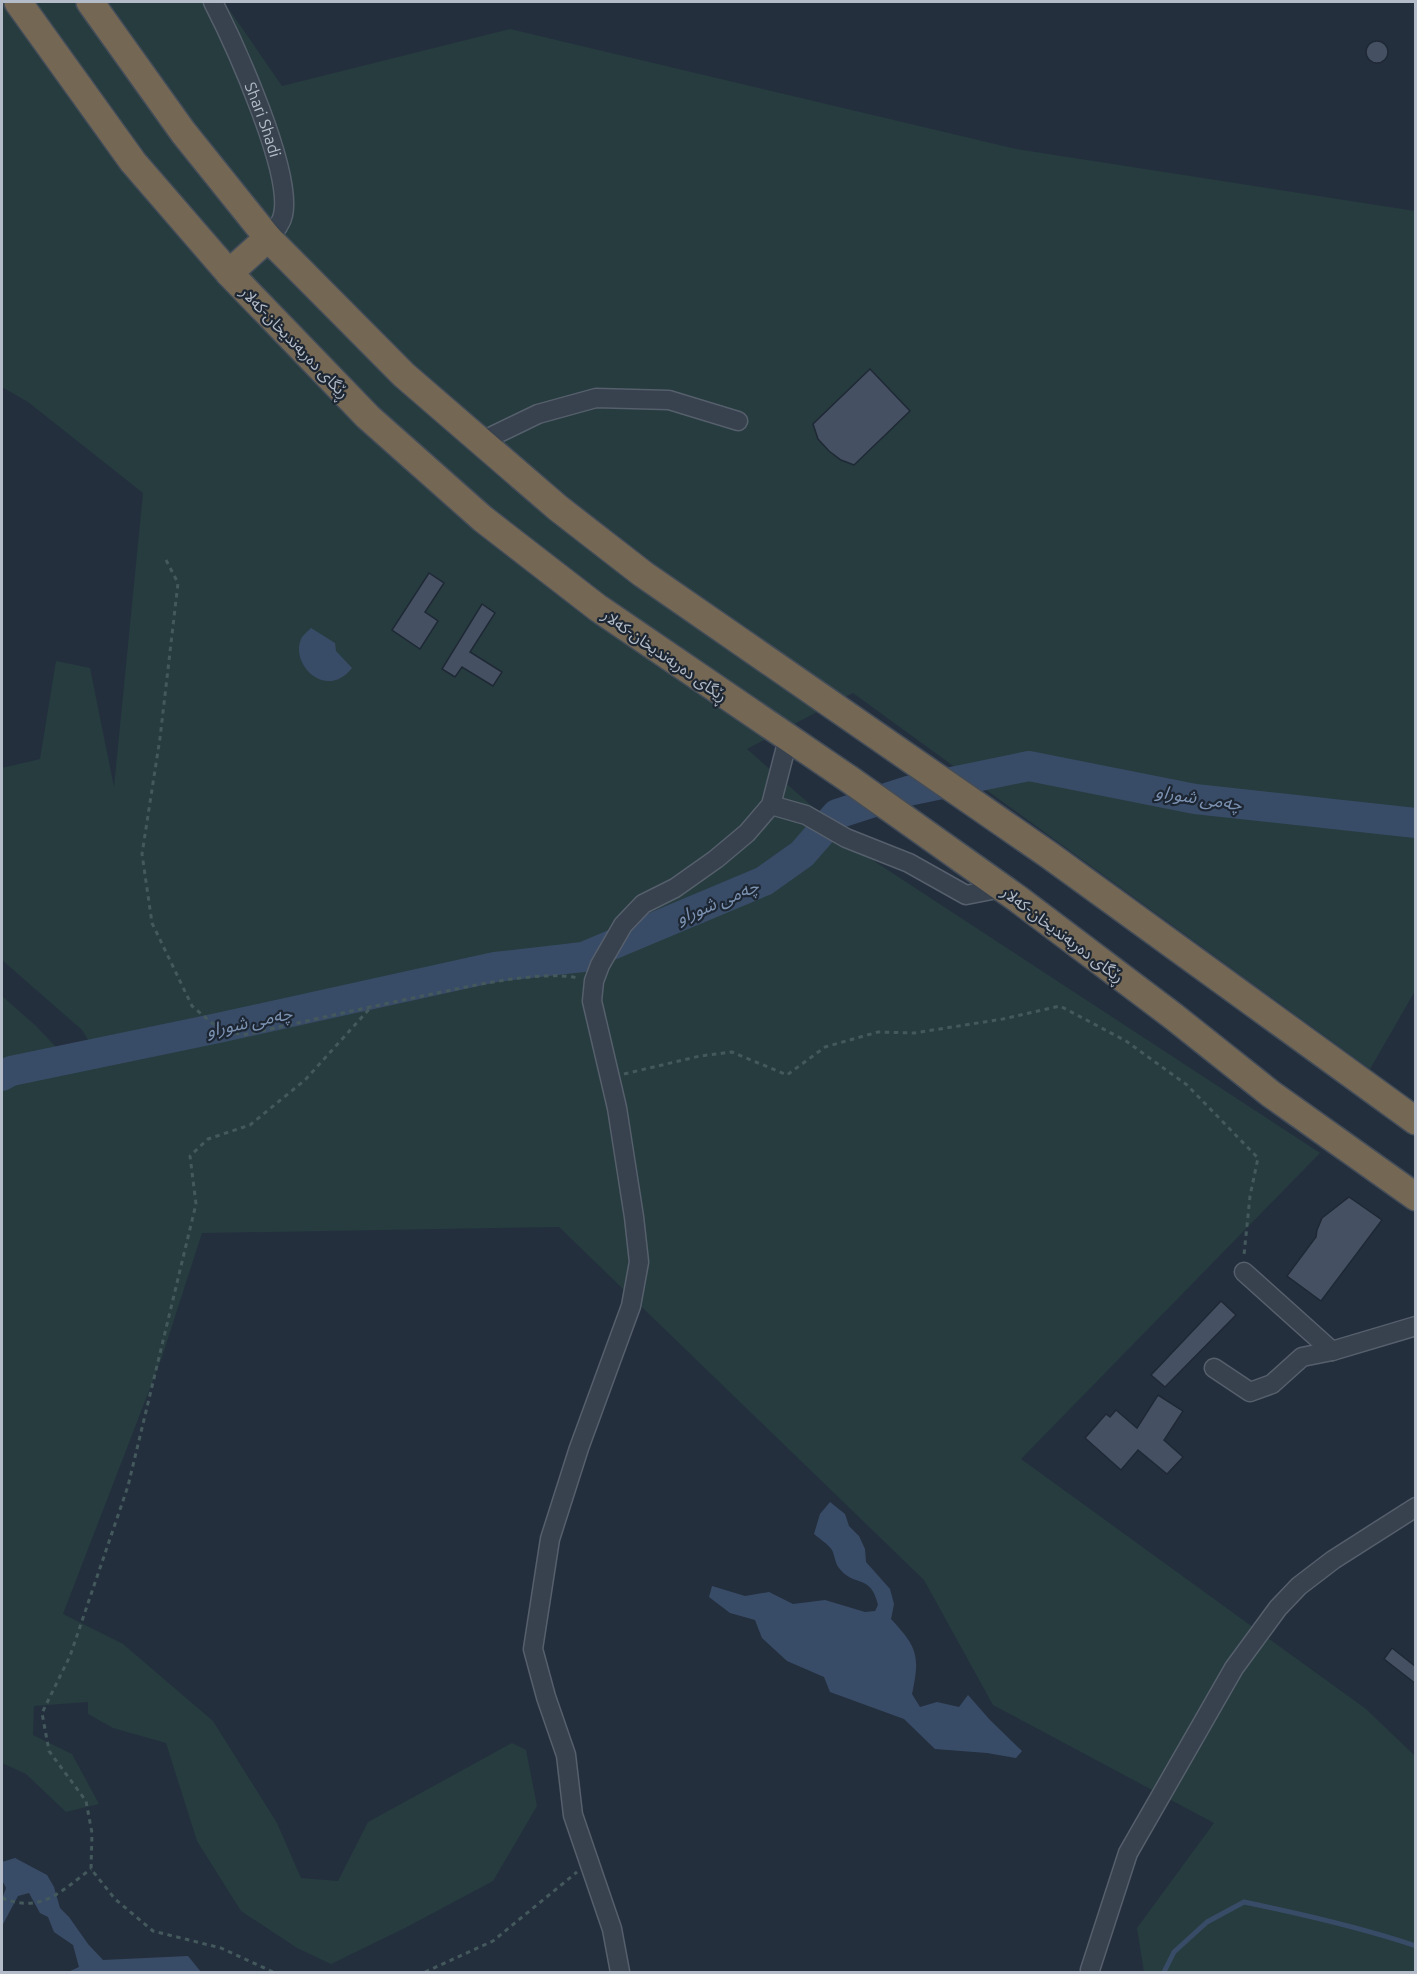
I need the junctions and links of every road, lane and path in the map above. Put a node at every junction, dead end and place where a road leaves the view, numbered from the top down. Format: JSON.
{"nodes":[{"id":1,"x":18,"y":2,"type":"edge"},
{"id":2,"x":90,"y":2,"type":"edge"},
{"id":3,"x":213,"y":2,"type":"edge"},
{"id":4,"x":268,"y":238,"type":"junction"},
{"id":5,"x":229,"y":273,"type":"junction"},
{"id":6,"x":738,"y":421,"type":"dead end"},
{"id":7,"x":480,"y":442,"type":"junction"},
{"id":8,"x":166,"y":560,"type":"dead end"},
{"id":9,"x":788,"y":739,"type":"junction"},
{"id":10,"x":771,"y":805,"type":"junction"},
{"id":11,"x":1002,"y":888,"type":"junction"},
{"id":12,"x":594,"y":981,"type":"junction"},
{"id":13,"x":372,"y":1006,"type":"junction"},
{"id":14,"x":610,"y":1077,"type":"junction"},
{"id":15,"x":1416,"y":1120,"type":"edge"},
{"id":16,"x":1416,"y":1197,"type":"edge"},
{"id":17,"x":1244,"y":1272,"type":"joint"},
{"id":18,"x":1416,"y":1326,"type":"edge"},
{"id":19,"x":1332,"y":1351,"type":"junction"},
{"id":20,"x":1214,"y":1368,"type":"dead end"},
{"id":21,"x":1416,"y":1507,"type":"edge"},
{"id":22,"x":590,"y":1862,"type":"junction"},
{"id":23,"x":91,"y":1869,"type":"junction"},
{"id":24,"x":2,"y":1898,"type":"edge"},
{"id":25,"x":1090,"y":1970,"type":"dead end"},
{"id":26,"x":273,"y":1972,"type":"edge"},
{"id":27,"x":424,"y":1972,"type":"edge"},
{"id":28,"x":620,"y":1972,"type":"edge"}],
"edges":[{"from":1,"to":5,"type":"highway","name":"ڕێگای دەربەندیخان-کەلار"},
{"from":2,"to":4,"type":"highway"},
{"from":3,"to":4,"type":"street","name":"Shari Shadi"},
{"from":4,"to":5,"type":"highway"},
{"from":4,"to":7,"type":"highway"},
{"from":5,"to":9,"type":"highway","name":"ڕێگای دەربەندیخان-کەلار"},
{"from":6,"to":7,"type":"street"},
{"from":7,"to":15,"type":"highway"},
{"from":8,"to":13,"type":"path"},
{"from":9,"to":10,"type":"street"},
{"from":9,"to":11,"type":"highway","name":"ڕێگای دەربەندیخان-کەلار"},
{"from":10,"to":11,"type":"street"},
{"from":10,"to":12,"type":"street"},
{"from":11,"to":16,"type":"highway","name":"ڕێگای دەربەندیخان-کەلار"},
{"from":12,"to":13,"type":"path"},
{"from":12,"to":14,"type":"street"},
{"from":13,"to":23,"type":"path"},
{"from":14,"to":17,"type":"path"},
{"from":14,"to":22,"type":"street"},
{"from":17,"to":19,"type":"street"},
{"from":18,"to":19,"type":"street"},
{"from":19,"to":20,"type":"street"},
{"from":21,"to":25,"type":"street"},
{"from":22,"to":27,"type":"path"},
{"from":22,"to":28,"type":"street"},
{"from":23,"to":24,"type":"path"},
{"from":23,"to":26,"type":"path"}]}
